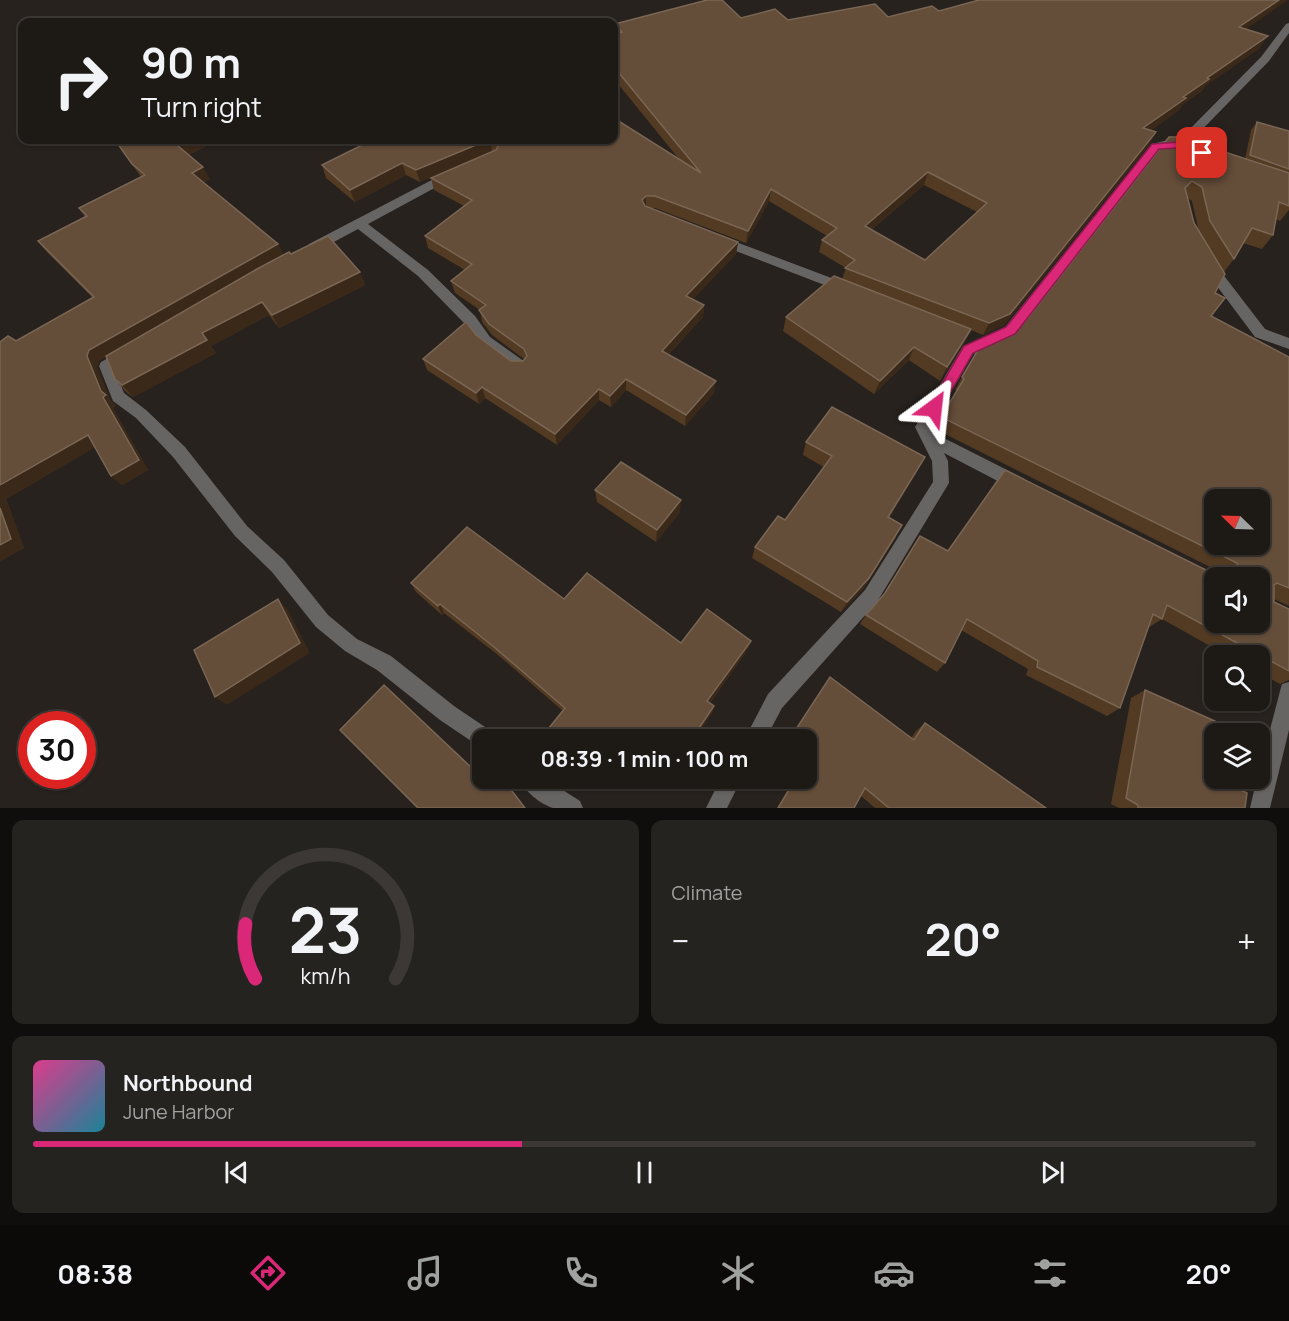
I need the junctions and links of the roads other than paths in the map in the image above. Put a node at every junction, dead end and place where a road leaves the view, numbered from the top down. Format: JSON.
{"nodes":[{"id":1,"x":1289,"y":26,"type":"edge"},
{"id":2,"x":461,"y":170,"type":"edge"},
{"id":3,"x":359,"y":223,"type":"junction"},
{"id":4,"x":704,"y":234,"type":"edge"},
{"id":5,"x":298,"y":255,"type":"edge"},
{"id":6,"x":1204,"y":256,"type":"edge"},
{"id":7,"x":855,"y":292,"type":"edge"},
{"id":8,"x":962,"y":335,"type":"edge"},
{"id":9,"x":141,"y":344,"type":"edge"},
{"id":10,"x":984,"y":344,"type":"junction"},
{"id":11,"x":1289,"y":344,"type":"edge"},
{"id":12,"x":520,"y":366,"type":"edge"},
{"id":13,"x":929,"y":438,"type":"junction"},
{"id":14,"x":1034,"y":492,"type":"edge"},
{"id":15,"x":1289,"y":691,"type":"edge"},
{"id":16,"x":760,"y":729,"type":"edge"},
{"id":17,"x":472,"y":730,"type":"edge"},
{"id":18,"x":541,"y":789,"type":"edge"},
{"id":19,"x":726,"y":789,"type":"edge"},
{"id":20,"x":573,"y":808,"type":"edge"},
{"id":21,"x":716,"y":808,"type":"edge"},
{"id":22,"x":1260,"y":808,"type":"edge"}],
"edges":[{"from":1,"to":10,"type":"street"},
{"from":2,"to":3,"type":"street"},
{"from":3,"to":5,"type":"street"},
{"from":3,"to":12,"type":"street"},
{"from":4,"to":7,"type":"street"},
{"from":6,"to":11,"type":"street"},
{"from":8,"to":10,"type":"street"},
{"from":9,"to":17,"type":"street"},
{"from":10,"to":13,"type":"street"},
{"from":13,"to":14,"type":"street"},
{"from":13,"to":16,"type":"street"},
{"from":15,"to":22,"type":"street"},
{"from":18,"to":20,"type":"street"},
{"from":19,"to":21,"type":"street"}]}
